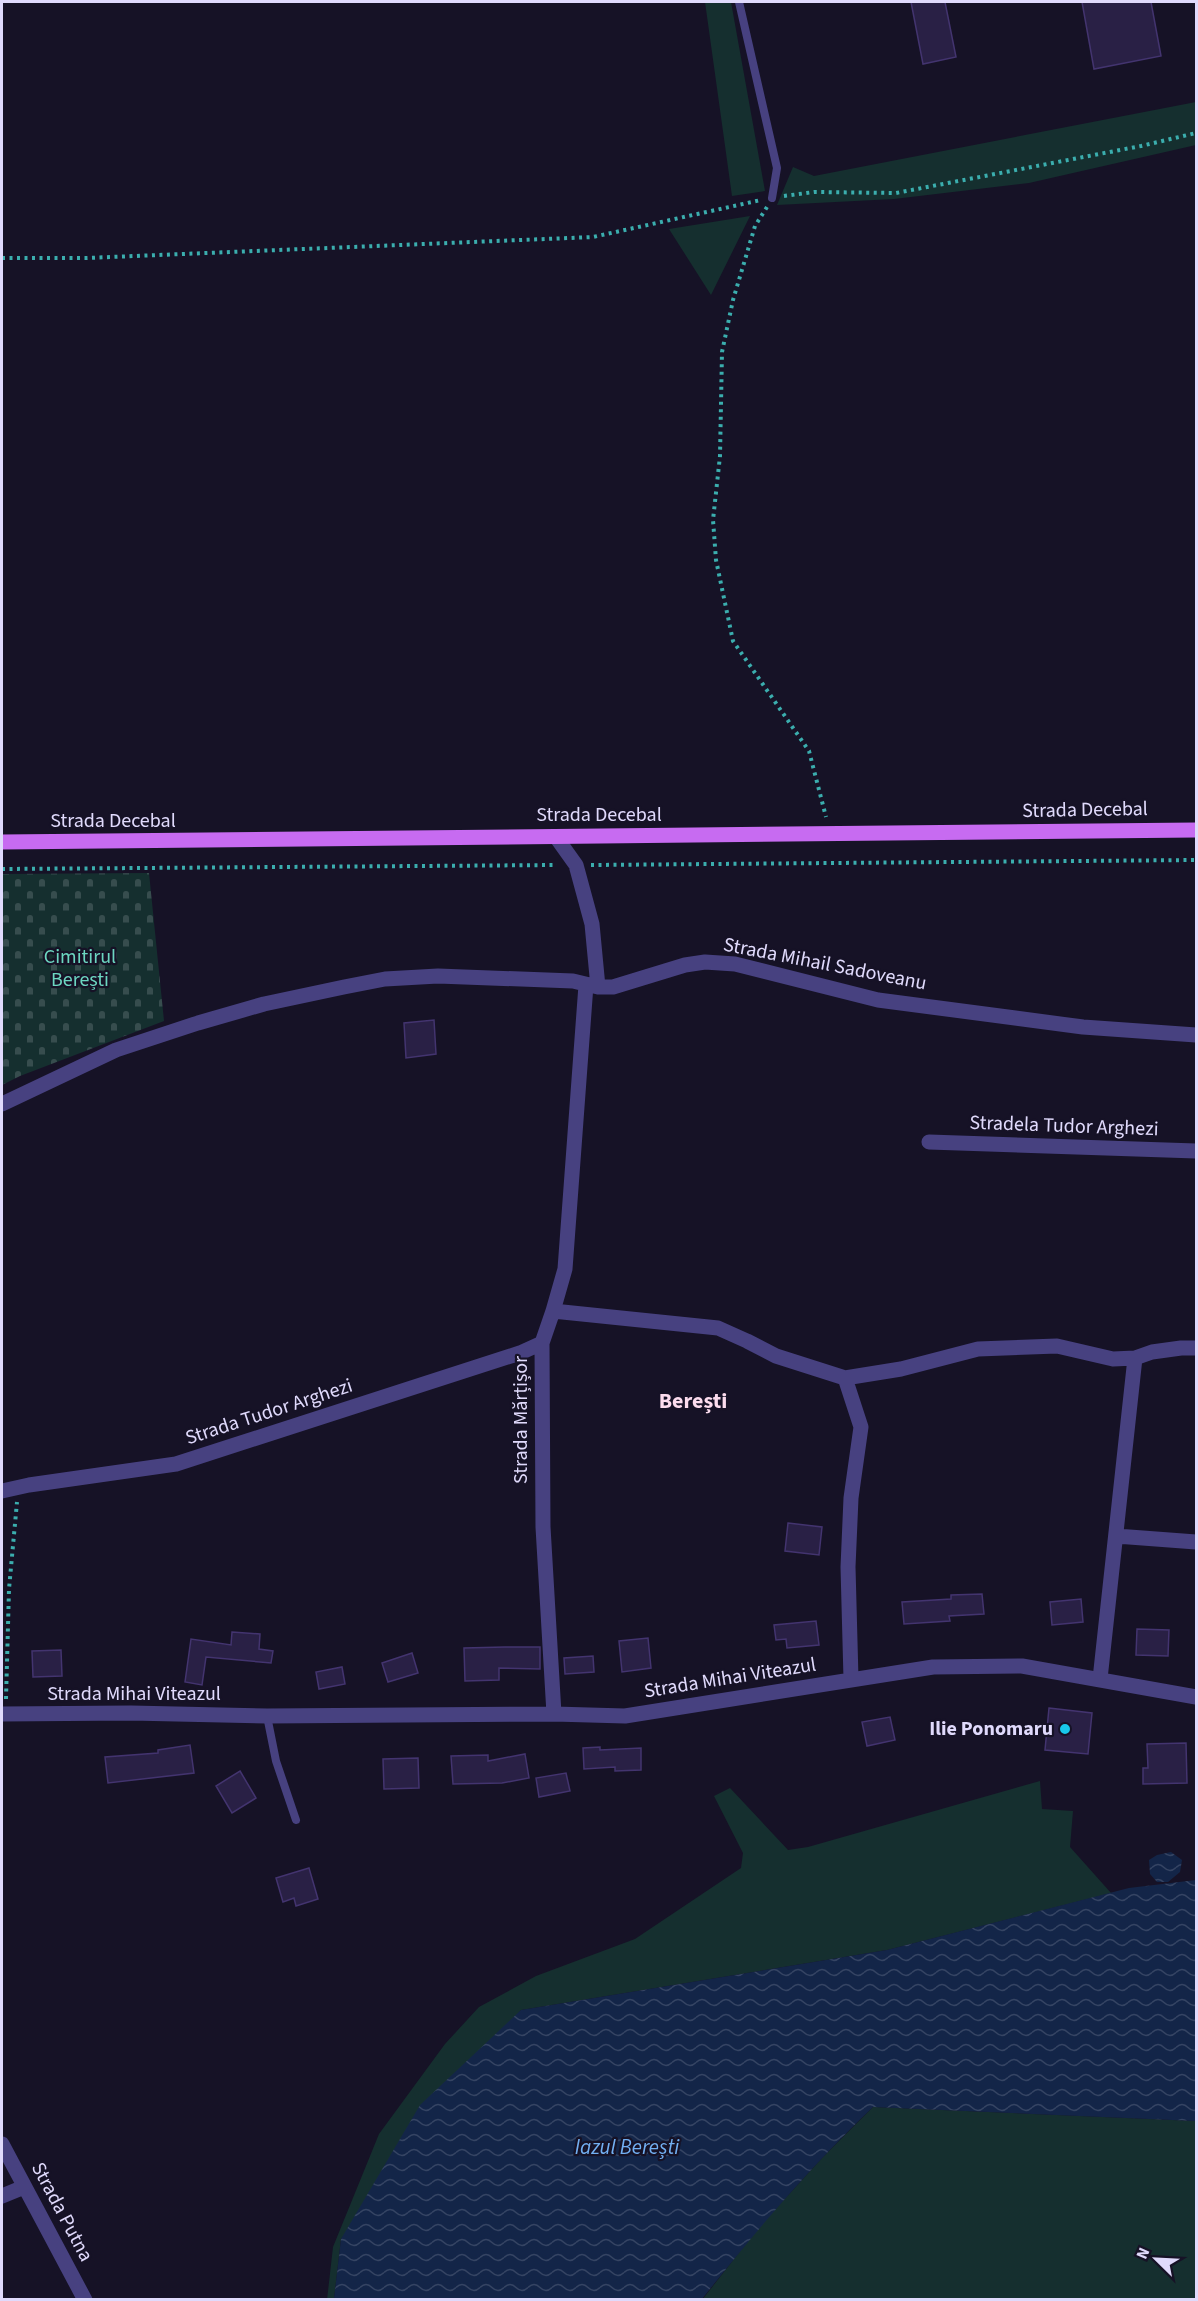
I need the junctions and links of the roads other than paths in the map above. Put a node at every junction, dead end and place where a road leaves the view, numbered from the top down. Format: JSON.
{"nodes":[{"id":1,"x":739,"y":2,"type":"edge"},
{"id":2,"x":772,"y":198,"type":"road end"},
{"id":3,"x":1197,"y":830,"type":"edge"},
{"id":4,"x":556,"y":837,"type":"junction"},
{"id":5,"x":2,"y":842,"type":"edge"},
{"id":6,"x":592,"y":986,"type":"junction"},
{"id":7,"x":1197,"y":1035,"type":"edge"},
{"id":8,"x":2,"y":1104,"type":"edge"},
{"id":9,"x":929,"y":1142,"type":"dead end"},
{"id":10,"x":1197,"y":1151,"type":"edge"},
{"id":11,"x":554,"y":1311,"type":"junction"},
{"id":12,"x":542,"y":1342,"type":"junction"},
{"id":13,"x":1197,"y":1348,"type":"edge"},
{"id":14,"x":1135,"y":1358,"type":"junction"},
{"id":15,"x":845,"y":1378,"type":"junction"},
{"id":16,"x":2,"y":1491,"type":"edge"},
{"id":17,"x":1116,"y":1536,"type":"junction"},
{"id":18,"x":1197,"y":1542,"type":"edge"},
{"id":19,"x":851,"y":1679,"type":"junction"},
{"id":20,"x":1100,"y":1679,"type":"junction"},
{"id":21,"x":1197,"y":1697,"type":"edge"},
{"id":22,"x":4,"y":1714,"type":"edge"},
{"id":23,"x":554,"y":1714,"type":"junction"},
{"id":24,"x":267,"y":1716,"type":"junction"},
{"id":25,"x":296,"y":1820,"type":"dead end"},
{"id":26,"x":2,"y":2144,"type":"edge"},
{"id":27,"x":24,"y":2187,"type":"junction"},
{"id":28,"x":2,"y":2196,"type":"edge"},
{"id":29,"x":85,"y":2300,"type":"edge"}],
"edges":[{"from":1,"to":2,"type":"lane"},
{"from":3,"to":4,"type":"main road","name":"Strada Decebal"},
{"from":4,"to":5,"type":"main road","name":"Strada Decebal"},
{"from":4,"to":6,"type":"street","name":"Strada Mărțișor"},
{"from":6,"to":7,"type":"street","name":"Strada Mihail Sadoveanu"},
{"from":6,"to":8,"type":"street","name":"Strada Mihail Sadoveanu"},
{"from":6,"to":11,"type":"street","name":"Strada Mărțișor"},
{"from":9,"to":10,"type":"street","name":"Stradela Tudor Arghezi"},
{"from":11,"to":12,"type":"street","name":"Strada Mărțișor"},
{"from":11,"to":15,"type":"street"},
{"from":12,"to":16,"type":"street","name":"Strada Tudor Arghezi"},
{"from":12,"to":23,"type":"street","name":"Strada Mărțișor"},
{"from":13,"to":14,"type":"street"},
{"from":14,"to":15,"type":"street"},
{"from":14,"to":17,"type":"street"},
{"from":15,"to":19,"type":"street"},
{"from":17,"to":18,"type":"street"},
{"from":17,"to":20,"type":"street"},
{"from":19,"to":20,"type":"street","name":"Strada Mihai Viteazul"},
{"from":19,"to":23,"type":"street","name":"Strada Mihai Viteazul"},
{"from":20,"to":21,"type":"street","name":"Strada Mihai Viteazul"},
{"from":22,"to":24,"type":"street","name":"Strada Mihai Viteazul"},
{"from":23,"to":24,"type":"street","name":"Strada Mihai Viteazul"},
{"from":24,"to":25,"type":"lane"},
{"from":26,"to":27,"type":"street","name":"Strada Putna"},
{"from":27,"to":28,"type":"street"},
{"from":27,"to":29,"type":"street","name":"Strada Putna"}]}
